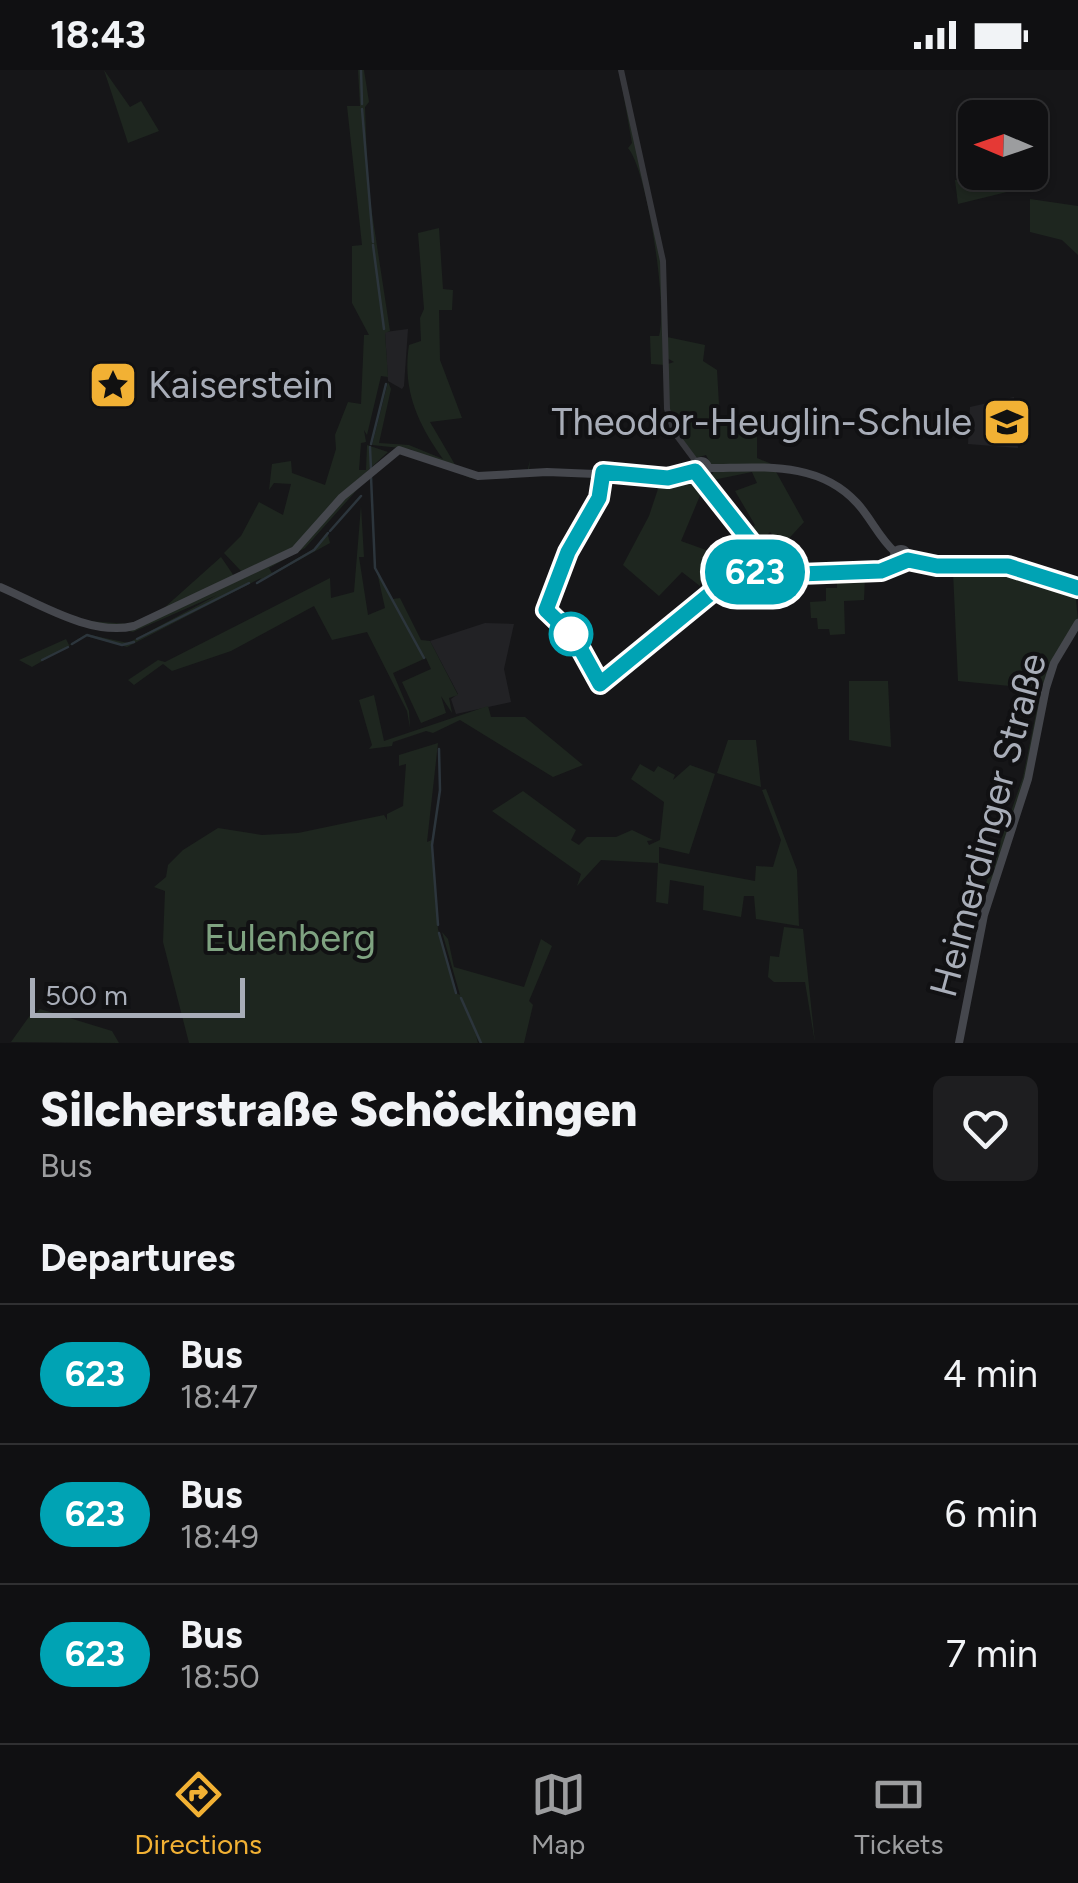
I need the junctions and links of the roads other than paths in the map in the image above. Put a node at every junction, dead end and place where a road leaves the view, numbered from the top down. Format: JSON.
{"nodes":[{"id":1,"x":622,"y":70,"type":"edge"},
{"id":2,"x":696,"y":467,"type":"junction"},
{"id":3,"x":0,"y":587,"type":"edge"},
{"id":4,"x":1078,"y":588,"type":"edge"},
{"id":5,"x":1078,"y":624,"type":"edge"},
{"id":6,"x":960,"y":1043,"type":"edge"}],
"edges":[{"from":1,"to":2,"type":"street"},
{"from":2,"to":3,"type":"main road"},
{"from":2,"to":4,"type":"main road"},
{"from":5,"to":6,"type":"main road","name":"Heimerdinger Straße"}]}
